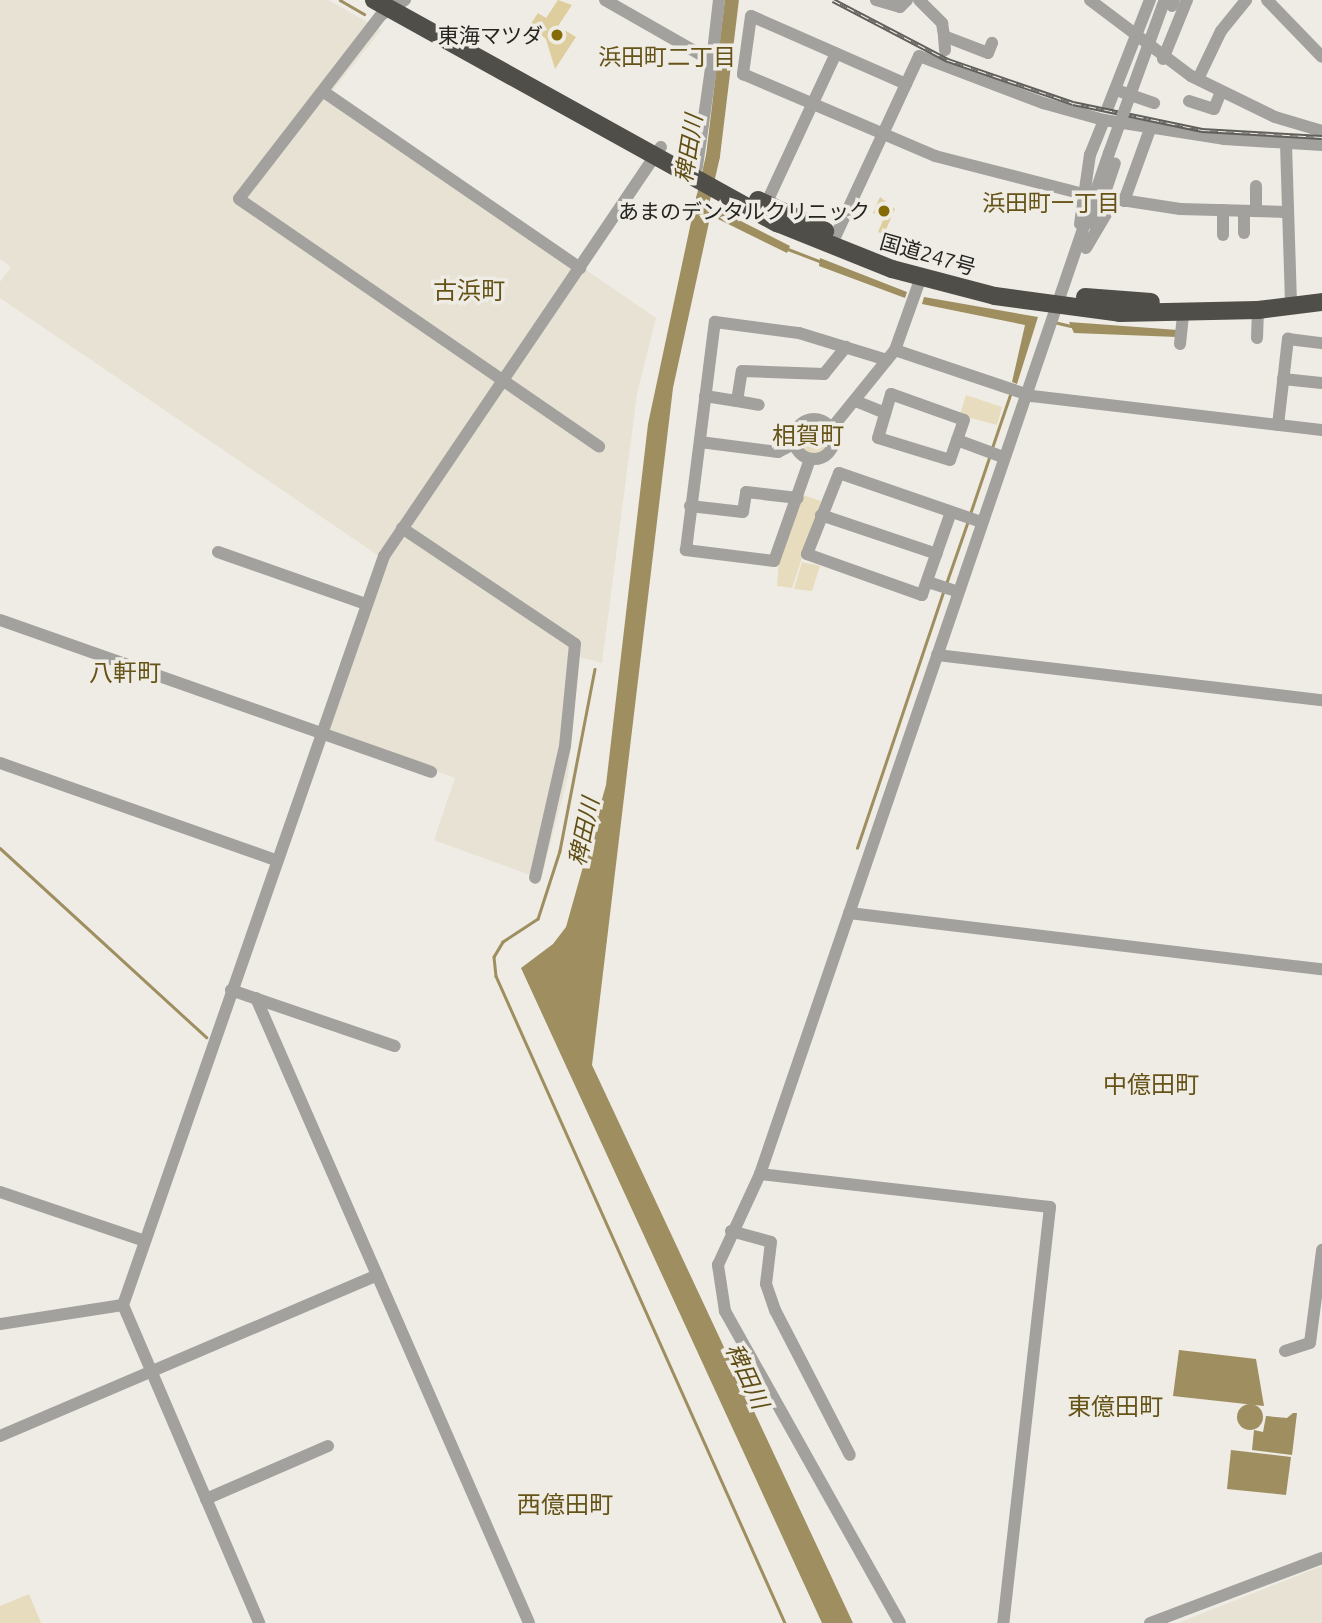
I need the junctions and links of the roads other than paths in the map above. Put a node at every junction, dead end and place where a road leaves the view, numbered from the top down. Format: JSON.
{"nodes":[{"id":1,"x":374,"y":0,"type":"edge"},
{"id":2,"x":605,"y":0,"type":"edge"},
{"id":3,"x":719,"y":0,"type":"edge"},
{"id":4,"x":876,"y":0,"type":"edge"},
{"id":5,"x":907,"y":0,"type":"edge"},
{"id":6,"x":919,"y":0,"type":"edge"},
{"id":7,"x":1090,"y":0,"type":"edge"},
{"id":8,"x":1150,"y":0,"type":"edge"},
{"id":9,"x":1186,"y":0,"type":"edge"},
{"id":10,"x":1245,"y":0,"type":"edge"},
{"id":11,"x":1267,"y":0,"type":"edge"},
{"id":12,"x":1169,"y":2,"type":"edge"},
{"id":13,"x":399,"y":3,"type":"edge"},
{"id":14,"x":944,"y":36,"type":"junction"},
{"id":15,"x":1137,"y":39,"type":"junction"},
{"id":16,"x":945,"y":50,"type":"dead end"},
{"id":17,"x":836,"y":53,"type":"junction"},
{"id":18,"x":988,"y":53,"type":"dead end"},
{"id":19,"x":1322,"y":57,"type":"edge"},
{"id":20,"x":1163,"y":58,"type":"junction"},
{"id":21,"x":712,"y":61,"type":"junction"},
{"id":22,"x":1198,"y":79,"type":"junction"},
{"id":23,"x":906,"y":84,"type":"junction"},
{"id":24,"x":1115,"y":89,"type":"junction"},
{"id":25,"x":1222,"y":92,"type":"junction"},
{"id":26,"x":324,"y":93,"type":"junction"},
{"id":27,"x":1189,"y":101,"type":"dead end"},
{"id":28,"x":1154,"y":103,"type":"dead end"},
{"id":29,"x":812,"y":106,"type":"junction"},
{"id":30,"x":1106,"y":114,"type":"junction"},
{"id":31,"x":1150,"y":129,"type":"junction"},
{"id":32,"x":1322,"y":131,"type":"edge"},
{"id":33,"x":882,"y":136,"type":"junction"},
{"id":34,"x":1286,"y":144,"type":"junction"},
{"id":35,"x":1322,"y":145,"type":"edge"},
{"id":36,"x":659,"y":152,"type":"junction"},
{"id":37,"x":698,"y":172,"type":"junction"},
{"id":38,"x":721,"y":186,"type":"junction"},
{"id":39,"x":1256,"y":186,"type":"dead end"},
{"id":40,"x":1083,"y":194,"type":"junction"},
{"id":41,"x":1124,"y":201,"type":"junction"},
{"id":42,"x":766,"y":204,"type":"junction"},
{"id":43,"x":1223,"y":210,"type":"junction"},
{"id":44,"x":1250,"y":211,"type":"junction"},
{"id":45,"x":1287,"y":212,"type":"junction"},
{"id":46,"x":1244,"y":233,"type":"dead end"},
{"id":47,"x":1223,"y":234,"type":"dead end"},
{"id":48,"x":836,"y":236,"type":"junction"},
{"id":49,"x":1082,"y":247,"type":"junction"},
{"id":50,"x":580,"y":268,"type":"junction"},
{"id":51,"x":917,"y":290,"type":"junction"},
{"id":52,"x":1322,"y":290,"type":"edge"},
{"id":53,"x":1290,"y":301,"type":"junction"},
{"id":54,"x":1322,"y":302,"type":"edge"},
{"id":55,"x":1059,"y":306,"type":"junction"},
{"id":56,"x":1258,"y":317,"type":"junction"},
{"id":57,"x":1182,"y":320,"type":"junction"},
{"id":58,"x":1257,"y":338,"type":"dead end"},
{"id":59,"x":1322,"y":343,"type":"edge"},
{"id":60,"x":1180,"y":344,"type":"dead end"},
{"id":61,"x":846,"y":347,"type":"junction"},
{"id":62,"x":891,"y":355,"type":"junction"},
{"id":63,"x":1283,"y":379,"type":"junction"},
{"id":64,"x":504,"y":380,"type":"junction"},
{"id":65,"x":1322,"y":383,"type":"edge"},
{"id":66,"x":1018,"y":391,"type":"junction"},
{"id":67,"x":705,"y":396,"type":"junction"},
{"id":68,"x":737,"y":401,"type":"junction"},
{"id":69,"x":859,"y":402,"type":"junction"},
{"id":70,"x":759,"y":405,"type":"dead end"},
{"id":71,"x":884,"y":413,"type":"junction"},
{"id":72,"x":1278,"y":425,"type":"junction"},
{"id":73,"x":831,"y":429,"type":"junction"},
{"id":74,"x":1322,"y":430,"type":"edge"},
{"id":75,"x":957,"y":440,"type":"junction"},
{"id":76,"x":699,"y":442,"type":"junction"},
{"id":77,"x":794,"y":444,"type":"junction"},
{"id":78,"x":599,"y":446,"type":"dead end"},
{"id":79,"x":995,"y":454,"type":"junction"},
{"id":80,"x":810,"y":459,"type":"junction"},
{"id":81,"x":798,"y":498,"type":"junction"},
{"id":82,"x":690,"y":506,"type":"junction"},
{"id":83,"x":951,"y":512,"type":"junction"},
{"id":84,"x":821,"y":515,"type":"junction"},
{"id":85,"x":973,"y":519,"type":"junction"},
{"id":86,"x":402,"y":528,"type":"junction"},
{"id":87,"x":218,"y":552,"type":"dead end"},
{"id":88,"x":937,"y":554,"type":"junction"},
{"id":89,"x":928,"y":582,"type":"junction"},
{"id":90,"x":950,"y":589,"type":"junction"},
{"id":91,"x":366,"y":604,"type":"junction"},
{"id":92,"x":0,"y":620,"type":"edge"},
{"id":93,"x":936,"y":655,"type":"junction"},
{"id":94,"x":1322,"y":700,"type":"edge"},
{"id":95,"x":322,"y":731,"type":"junction"},
{"id":96,"x":0,"y":764,"type":"edge"},
{"id":97,"x":431,"y":772,"type":"dead end"},
{"id":98,"x":276,"y":860,"type":"junction"},
{"id":99,"x":535,"y":878,"type":"dead end"},
{"id":100,"x":849,"y":913,"type":"junction"},
{"id":101,"x":1322,"y":969,"type":"edge"},
{"id":102,"x":231,"y":990,"type":"junction"},
{"id":103,"x":256,"y":999,"type":"junction"},
{"id":104,"x":395,"y":1046,"type":"dead end"},
{"id":105,"x":760,"y":1174,"type":"junction"},
{"id":106,"x":0,"y":1192,"type":"edge"},
{"id":107,"x":731,"y":1231,"type":"junction"},
{"id":108,"x":145,"y":1241,"type":"junction"},
{"id":109,"x":1322,"y":1250,"type":"edge"},
{"id":110,"x":377,"y":1275,"type":"junction"},
{"id":111,"x":123,"y":1305,"type":"junction"},
{"id":112,"x":0,"y":1324,"type":"edge"},
{"id":113,"x":1285,"y":1350,"type":"dead end"},
{"id":114,"x":151,"y":1370,"type":"junction"},
{"id":115,"x":0,"y":1436,"type":"edge"},
{"id":116,"x":328,"y":1446,"type":"dead end"},
{"id":117,"x":850,"y":1455,"type":"dead end"},
{"id":118,"x":206,"y":1499,"type":"junction"},
{"id":119,"x":1322,"y":1558,"type":"edge"},
{"id":120,"x":260,"y":1623,"type":"edge"},
{"id":121,"x":529,"y":1623,"type":"edge"},
{"id":122,"x":900,"y":1623,"type":"edge"},
{"id":123,"x":1003,"y":1623,"type":"edge"},
{"id":124,"x":1150,"y":1623,"type":"edge"}],
"edges":[{"from":1,"to":13,"type":"highway","name":"国道247号"},
{"from":2,"to":21,"type":"street"},
{"from":3,"to":21,"type":"street"},
{"from":4,"to":5,"type":"street"},
{"from":6,"to":14,"type":"street"},
{"from":7,"to":15,"type":"street"},
{"from":8,"to":15,"type":"street"},
{"from":9,"to":20,"type":"street"},
{"from":10,"to":22,"type":"street"},
{"from":11,"to":19,"type":"street"},
{"from":12,"to":49,"type":"street"},
{"from":13,"to":26,"type":"street"},
{"from":13,"to":36,"type":"highway","name":"国道247号"},
{"from":14,"to":16,"type":"street"},
{"from":14,"to":18,"type":"street"},
{"from":15,"to":20,"type":"street"},
{"from":15,"to":24,"type":"street"},
{"from":17,"to":23,"type":"street"},
{"from":17,"to":29,"type":"street"},
{"from":17,"to":29,"type":"street"},
{"from":20,"to":22,"type":"street"},
{"from":21,"to":37,"type":"street"},
{"from":22,"to":25,"type":"street"},
{"from":23,"to":30,"type":"street"},
{"from":23,"to":33,"type":"street"},
{"from":24,"to":28,"type":"street"},
{"from":24,"to":30,"type":"street"},
{"from":25,"to":27,"type":"street"},
{"from":25,"to":32,"type":"street"},
{"from":26,"to":50,"type":"street"},
{"from":26,"to":64,"type":"street"},
{"from":29,"to":33,"type":"street"},
{"from":29,"to":42,"type":"street"},
{"from":30,"to":31,"type":"street"},
{"from":30,"to":40,"type":"street"},
{"from":31,"to":34,"type":"street"},
{"from":31,"to":41,"type":"street"},
{"from":33,"to":40,"type":"street"},
{"from":33,"to":48,"type":"street"},
{"from":34,"to":35,"type":"street"},
{"from":34,"to":45,"type":"street"},
{"from":36,"to":37,"type":"highway","name":"国道247号"},
{"from":36,"to":50,"type":"street"},
{"from":37,"to":38,"type":"highway","name":"国道247号"},
{"from":38,"to":42,"type":"highway","name":"国道247号"},
{"from":38,"to":51,"type":"highway","name":"国道247号"},
{"from":39,"to":44,"type":"street"},
{"from":40,"to":49,"type":"street"},
{"from":41,"to":43,"type":"street"},
{"from":41,"to":49,"type":"street"},
{"from":42,"to":48,"type":"highway","name":"国道247号"},
{"from":43,"to":44,"type":"street"},
{"from":43,"to":47,"type":"street"},
{"from":44,"to":45,"type":"street"},
{"from":44,"to":46,"type":"street"},
{"from":45,"to":53,"type":"street"},
{"from":48,"to":55,"type":"highway","name":"国道247号"},
{"from":49,"to":55,"type":"street"},
{"from":50,"to":64,"type":"street"},
{"from":51,"to":55,"type":"highway","name":"国道247号"},
{"from":51,"to":62,"type":"street"},
{"from":52,"to":53,"type":"highway","name":"国道247号"},
{"from":53,"to":54,"type":"highway","name":"国道247号"},
{"from":53,"to":55,"type":"highway","name":"国道247号"},
{"from":53,"to":56,"type":"highway","name":"国道247号"},
{"from":55,"to":57,"type":"highway","name":"国道247号"},
{"from":55,"to":66,"type":"street"},
{"from":56,"to":57,"type":"highway","name":"国道247号"},
{"from":56,"to":58,"type":"street"},
{"from":57,"to":60,"type":"street"},
{"from":59,"to":63,"type":"street"},
{"from":61,"to":62,"type":"street"},
{"from":61,"to":67,"type":"street"},
{"from":61,"to":68,"type":"street"},
{"from":62,"to":66,"type":"street"},
{"from":62,"to":69,"type":"street"},
{"from":63,"to":65,"type":"street"},
{"from":63,"to":72,"type":"street"},
{"from":64,"to":78,"type":"street"},
{"from":64,"to":86,"type":"street"},
{"from":66,"to":72,"type":"street"},
{"from":66,"to":79,"type":"street"},
{"from":67,"to":68,"type":"street"},
{"from":67,"to":76,"type":"street"},
{"from":68,"to":70,"type":"street"},
{"from":69,"to":71,"type":"street"},
{"from":69,"to":73,"type":"street"},
{"from":71,"to":75,"type":"street"},
{"from":71,"to":75,"type":"street"},
{"from":72,"to":74,"type":"street"},
{"from":73,"to":77,"type":"street"},
{"from":73,"to":80,"type":"street"},
{"from":75,"to":79,"type":"street"},
{"from":76,"to":77,"type":"street"},
{"from":76,"to":82,"type":"street"},
{"from":77,"to":80,"type":"street"},
{"from":79,"to":85,"type":"street"},
{"from":80,"to":81,"type":"street"},
{"from":81,"to":82,"type":"street"},
{"from":81,"to":82,"type":"street"},
{"from":83,"to":84,"type":"street"},
{"from":83,"to":85,"type":"street"},
{"from":83,"to":88,"type":"street"},
{"from":84,"to":88,"type":"street"},
{"from":84,"to":89,"type":"street"},
{"from":85,"to":90,"type":"street"},
{"from":86,"to":91,"type":"street"},
{"from":86,"to":99,"type":"street"},
{"from":87,"to":91,"type":"street"},
{"from":88,"to":89,"type":"street"},
{"from":89,"to":90,"type":"street"},
{"from":90,"to":93,"type":"street"},
{"from":91,"to":95,"type":"street"},
{"from":92,"to":95,"type":"street"},
{"from":93,"to":94,"type":"street"},
{"from":93,"to":100,"type":"street"},
{"from":95,"to":97,"type":"street"},
{"from":95,"to":98,"type":"street"},
{"from":96,"to":98,"type":"street"},
{"from":98,"to":102,"type":"street"},
{"from":100,"to":101,"type":"street"},
{"from":100,"to":105,"type":"street"},
{"from":102,"to":103,"type":"street"},
{"from":102,"to":108,"type":"street"},
{"from":103,"to":104,"type":"street"},
{"from":103,"to":110,"type":"street"},
{"from":105,"to":107,"type":"street"},
{"from":105,"to":123,"type":"street"},
{"from":106,"to":108,"type":"street"},
{"from":107,"to":117,"type":"street"},
{"from":107,"to":122,"type":"street"},
{"from":108,"to":111,"type":"street"},
{"from":109,"to":113,"type":"street"},
{"from":110,"to":114,"type":"street"},
{"from":110,"to":121,"type":"street"},
{"from":111,"to":112,"type":"street"},
{"from":111,"to":114,"type":"street"},
{"from":114,"to":115,"type":"street"},
{"from":114,"to":118,"type":"street"},
{"from":116,"to":118,"type":"street"},
{"from":118,"to":120,"type":"street"},
{"from":119,"to":124,"type":"street"}]}
